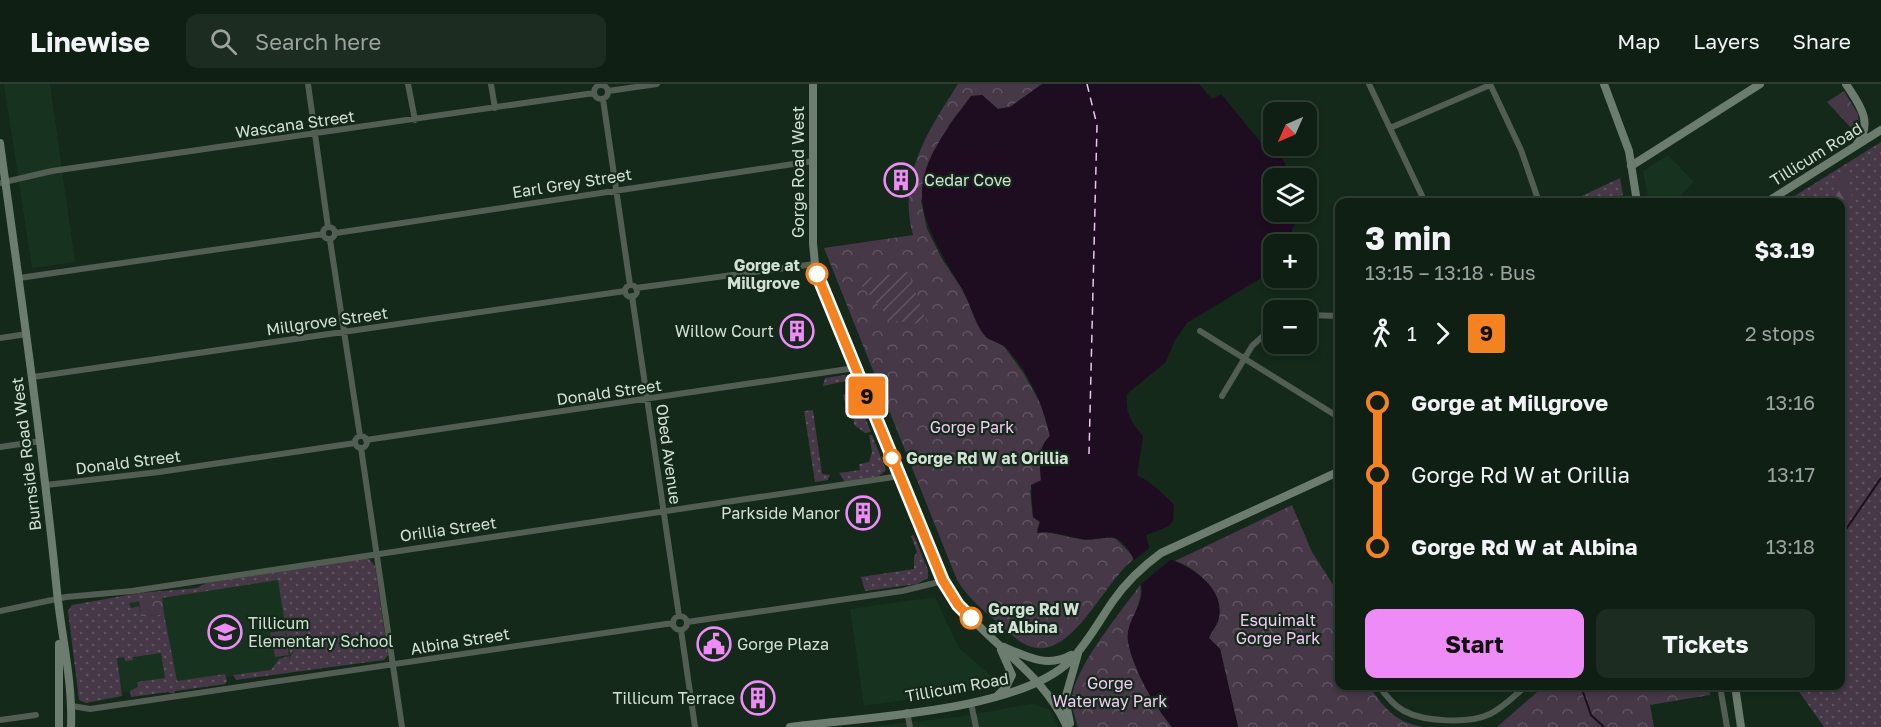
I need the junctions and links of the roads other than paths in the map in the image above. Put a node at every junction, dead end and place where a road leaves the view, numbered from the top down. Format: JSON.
{"nodes":[{"id":1,"x":308,"y":84,"type":"edge"},
{"id":2,"x":408,"y":84,"type":"edge"},
{"id":3,"x":491,"y":84,"type":"edge"},
{"id":4,"x":657,"y":84,"type":"edge"},
{"id":5,"x":813,"y":84,"type":"edge"},
{"id":6,"x":1369,"y":84,"type":"edge"},
{"id":7,"x":1490,"y":84,"type":"edge"},
{"id":8,"x":1604,"y":84,"type":"edge"},
{"id":9,"x":1760,"y":84,"type":"edge"},
{"id":10,"x":1846,"y":84,"type":"edge"},
{"id":11,"x":600,"y":85,"type":"edge"},
{"id":12,"x":608,"y":91,"type":"junction"},
{"id":13,"x":594,"y":93,"type":"junction"},
{"id":14,"x":603,"y":99,"type":"junction"},
{"id":15,"x":495,"y":108,"type":"junction"},
{"id":16,"x":415,"y":120,"type":"junction"},
{"id":17,"x":1390,"y":128,"type":"junction"},
{"id":18,"x":1881,"y":130,"type":"edge"},
{"id":19,"x":315,"y":135,"type":"junction"},
{"id":20,"x":0,"y":143,"type":"edge"},
{"id":21,"x":1852,"y":148,"type":"junction"},
{"id":22,"x":813,"y":161,"type":"junction"},
{"id":23,"x":1631,"y":166,"type":"junction"},
{"id":24,"x":3,"y":182,"type":"edge"},
{"id":25,"x":617,"y":190,"type":"junction"},
{"id":26,"x":1423,"y":198,"type":"edge"},
{"id":27,"x":1538,"y":198,"type":"edge"},
{"id":28,"x":1636,"y":198,"type":"edge"},
{"id":29,"x":1773,"y":198,"type":"edge"},
{"id":30,"x":328,"y":227,"type":"junction"},
{"id":31,"x":336,"y":233,"type":"junction"},
{"id":32,"x":323,"y":234,"type":"junction"},
{"id":33,"x":330,"y":240,"type":"junction"},
{"id":34,"x":815,"y":264,"type":"junction"},
{"id":35,"x":19,"y":278,"type":"junction"},
{"id":36,"x":633,"y":286,"type":"junction"},
{"id":37,"x":625,"y":291,"type":"junction"},
{"id":38,"x":632,"y":297,"type":"junction"},
{"id":39,"x":1317,"y":315,"type":"edge"},
{"id":40,"x":1335,"y":316,"type":"edge"},
{"id":41,"x":1200,"y":331,"type":"dead end"},
{"id":42,"x":344,"y":332,"type":"junction"},
{"id":43,"x":27,"y":334,"type":"junction"},
{"id":44,"x":1263,"y":334,"type":"edge"},
{"id":45,"x":0,"y":338,"type":"edge"},
{"id":46,"x":1245,"y":358,"type":"junction"},
{"id":47,"x":855,"y":368,"type":"junction"},
{"id":48,"x":33,"y":377,"type":"junction"},
{"id":49,"x":1222,"y":396,"type":"dead end"},
{"id":50,"x":647,"y":400,"type":"junction"},
{"id":51,"x":1335,"y":415,"type":"edge"},
{"id":52,"x":363,"y":438,"type":"junction"},
{"id":53,"x":41,"y":441,"type":"junction"},
{"id":54,"x":355,"y":443,"type":"junction"},
{"id":55,"x":0,"y":447,"type":"edge"},
{"id":56,"x":361,"y":448,"type":"junction"},
{"id":57,"x":1335,"y":473,"type":"edge"},
{"id":58,"x":900,"y":476,"type":"junction"},
{"id":59,"x":46,"y":485,"type":"junction"},
{"id":60,"x":664,"y":513,"type":"junction"},
{"id":61,"x":376,"y":553,"type":"junction"},
{"id":62,"x":943,"y":581,"type":"junction"},
{"id":63,"x":57,"y":600,"type":"junction"},
{"id":64,"x":0,"y":611,"type":"edge"},
{"id":65,"x":679,"y":616,"type":"junction"},
{"id":66,"x":687,"y":622,"type":"junction"},
{"id":67,"x":674,"y":623,"type":"junction"},
{"id":68,"x":681,"y":630,"type":"junction"},
{"id":69,"x":998,"y":644,"type":"junction"},
{"id":70,"x":1079,"y":651,"type":"junction"},
{"id":71,"x":393,"y":665,"type":"junction"},
{"id":72,"x":1039,"y":682,"type":"junction"},
{"id":73,"x":1382,"y":690,"type":"edge"},
{"id":74,"x":1521,"y":690,"type":"edge"},
{"id":75,"x":1721,"y":690,"type":"edge"},
{"id":76,"x":1736,"y":690,"type":"edge"},
{"id":77,"x":996,"y":697,"type":"junction"},
{"id":78,"x":971,"y":703,"type":"junction"},
{"id":79,"x":72,"y":706,"type":"junction"},
{"id":80,"x":907,"y":712,"type":"junction"},
{"id":81,"x":36,"y":715,"type":"dead end"},
{"id":82,"x":0,"y":720,"type":"edge"},
{"id":83,"x":802,"y":726,"type":"edge"},
{"id":84,"x":59,"y":727,"type":"edge"},
{"id":85,"x":71,"y":727,"type":"edge"},
{"id":86,"x":402,"y":727,"type":"edge"},
{"id":87,"x":695,"y":727,"type":"edge"},
{"id":88,"x":790,"y":727,"type":"edge"},
{"id":89,"x":910,"y":727,"type":"edge"},
{"id":90,"x":976,"y":727,"type":"edge"},
{"id":91,"x":1069,"y":727,"type":"edge"},
{"id":92,"x":1727,"y":727,"type":"edge"},
{"id":93,"x":1742,"y":727,"type":"edge"}],
"edges":[{"from":1,"to":19,"type":"street"},
{"from":2,"to":16,"type":"street"},
{"from":3,"to":15,"type":"street"},
{"from":4,"to":12,"type":"street"},
{"from":5,"to":22,"type":"main road","name":"Gorge Road West"},
{"from":6,"to":17,"type":"street"},
{"from":7,"to":17,"type":"street"},
{"from":7,"to":27,"type":"street"},
{"from":8,"to":23,"type":"main road"},
{"from":9,"to":23,"type":"main road"},
{"from":10,"to":21,"type":"main road"},
{"from":11,"to":12,"type":"street"},
{"from":11,"to":13,"type":"street"},
{"from":12,"to":14,"type":"street"},
{"from":13,"to":14,"type":"street"},
{"from":13,"to":15,"type":"street","name":"Wascana Street"},
{"from":14,"to":25,"type":"street"},
{"from":15,"to":16,"type":"street","name":"Wascana Street"},
{"from":16,"to":19,"type":"street","name":"Wascana Street"},
{"from":17,"to":26,"type":"street"},
{"from":18,"to":21,"type":"main road","name":"Tillicum Road"},
{"from":19,"to":24,"type":"street","name":"Wascana Street"},
{"from":19,"to":30,"type":"street"},
{"from":20,"to":24,"type":"main road","name":"Burnside Road West"},
{"from":21,"to":29,"type":"main road","name":"Tillicum Road"},
{"from":22,"to":25,"type":"street","name":"Earl Grey Street"},
{"from":22,"to":34,"type":"main road","name":"Gorge Road West"},
{"from":23,"to":28,"type":"main road"},
{"from":24,"to":35,"type":"main road","name":"Burnside Road West"},
{"from":25,"to":31,"type":"street","name":"Earl Grey Street"},
{"from":25,"to":36,"type":"street"},
{"from":30,"to":31,"type":"street"},
{"from":30,"to":32,"type":"street"},
{"from":31,"to":33,"type":"street"},
{"from":32,"to":33,"type":"street"},
{"from":32,"to":35,"type":"street"},
{"from":33,"to":42,"type":"street"},
{"from":34,"to":36,"type":"street"},
{"from":34,"to":47,"type":"main road","name":"Gorge Road West"},
{"from":35,"to":43,"type":"main road","name":"Burnside Road West"},
{"from":36,"to":37,"type":"street"},
{"from":36,"to":38,"type":"street"},
{"from":37,"to":38,"type":"street"},
{"from":37,"to":42,"type":"street","name":"Millgrove Street"},
{"from":38,"to":50,"type":"street","name":"Obed Avenue"},
{"from":39,"to":40,"type":"street"},
{"from":41,"to":46,"type":"street"},
{"from":42,"to":48,"type":"street","name":"Millgrove Street"},
{"from":42,"to":52,"type":"street"},
{"from":43,"to":45,"type":"street"},
{"from":43,"to":48,"type":"main road","name":"Burnside Road West"},
{"from":44,"to":46,"type":"street"},
{"from":46,"to":49,"type":"street"},
{"from":46,"to":51,"type":"street"},
{"from":47,"to":50,"type":"street","name":"Donald Street"},
{"from":47,"to":58,"type":"main road","name":"Gorge Road West"},
{"from":48,"to":53,"type":"main road","name":"Burnside Road West"},
{"from":50,"to":52,"type":"street","name":"Donald Street"},
{"from":50,"to":60,"type":"street","name":"Obed Avenue"},
{"from":52,"to":54,"type":"street"},
{"from":52,"to":56,"type":"street"},
{"from":53,"to":55,"type":"street"},
{"from":53,"to":59,"type":"main road","name":"Burnside Road West"},
{"from":54,"to":56,"type":"street"},
{"from":54,"to":59,"type":"street","name":"Donald Street"},
{"from":56,"to":61,"type":"street"},
{"from":57,"to":70,"type":"main road","name":"Tillicum Road"},
{"from":58,"to":60,"type":"street","name":"Orillia Street"},
{"from":58,"to":62,"type":"main road","name":"Gorge Road West"},
{"from":59,"to":63,"type":"main road","name":"Burnside Road West"},
{"from":60,"to":61,"type":"street","name":"Orillia Street"},
{"from":60,"to":65,"type":"street","name":"Obed Avenue"},
{"from":61,"to":63,"type":"street","name":"Orillia Street"},
{"from":61,"to":71,"type":"street"},
{"from":62,"to":66,"type":"street"},
{"from":62,"to":69,"type":"main road","name":"Gorge Road West"},
{"from":63,"to":64,"type":"street","name":"Orillia Street"},
{"from":63,"to":79,"type":"main road","name":"Burnside Road West"},
{"from":63,"to":84,"type":"main road"},
{"from":65,"to":66,"type":"street"},
{"from":65,"to":67,"type":"street"},
{"from":66,"to":68,"type":"street"},
{"from":67,"to":68,"type":"street"},
{"from":67,"to":71,"type":"street","name":"Albina Street"},
{"from":68,"to":87,"type":"street"},
{"from":69,"to":70,"type":"main road"},
{"from":69,"to":72,"type":"main road","name":"Gorge Road West"},
{"from":69,"to":77,"type":"main road"},
{"from":70,"to":72,"type":"main road","name":"Tillicum Road"},
{"from":70,"to":91,"type":"main road"},
{"from":71,"to":79,"type":"street","name":"Albina Street"},
{"from":71,"to":86,"type":"street"},
{"from":72,"to":77,"type":"main road","name":"Tillicum Road"},
{"from":72,"to":91,"type":"main road","name":"Gorge Road West"},
{"from":73,"to":74,"type":"street"},
{"from":75,"to":92,"type":"street"},
{"from":76,"to":93,"type":"main road"},
{"from":77,"to":78,"type":"main road","name":"Tillicum Road"},
{"from":78,"to":80,"type":"main road","name":"Tillicum Road"},
{"from":78,"to":90,"type":"street"},
{"from":79,"to":85,"type":"main road","name":"Burnside Road West"},
{"from":80,"to":83,"type":"main road","name":"Tillicum Road"},
{"from":80,"to":89,"type":"street"},
{"from":81,"to":82,"type":"street"},
{"from":83,"to":88,"type":"main road","name":"Tillicum Road"}]}
